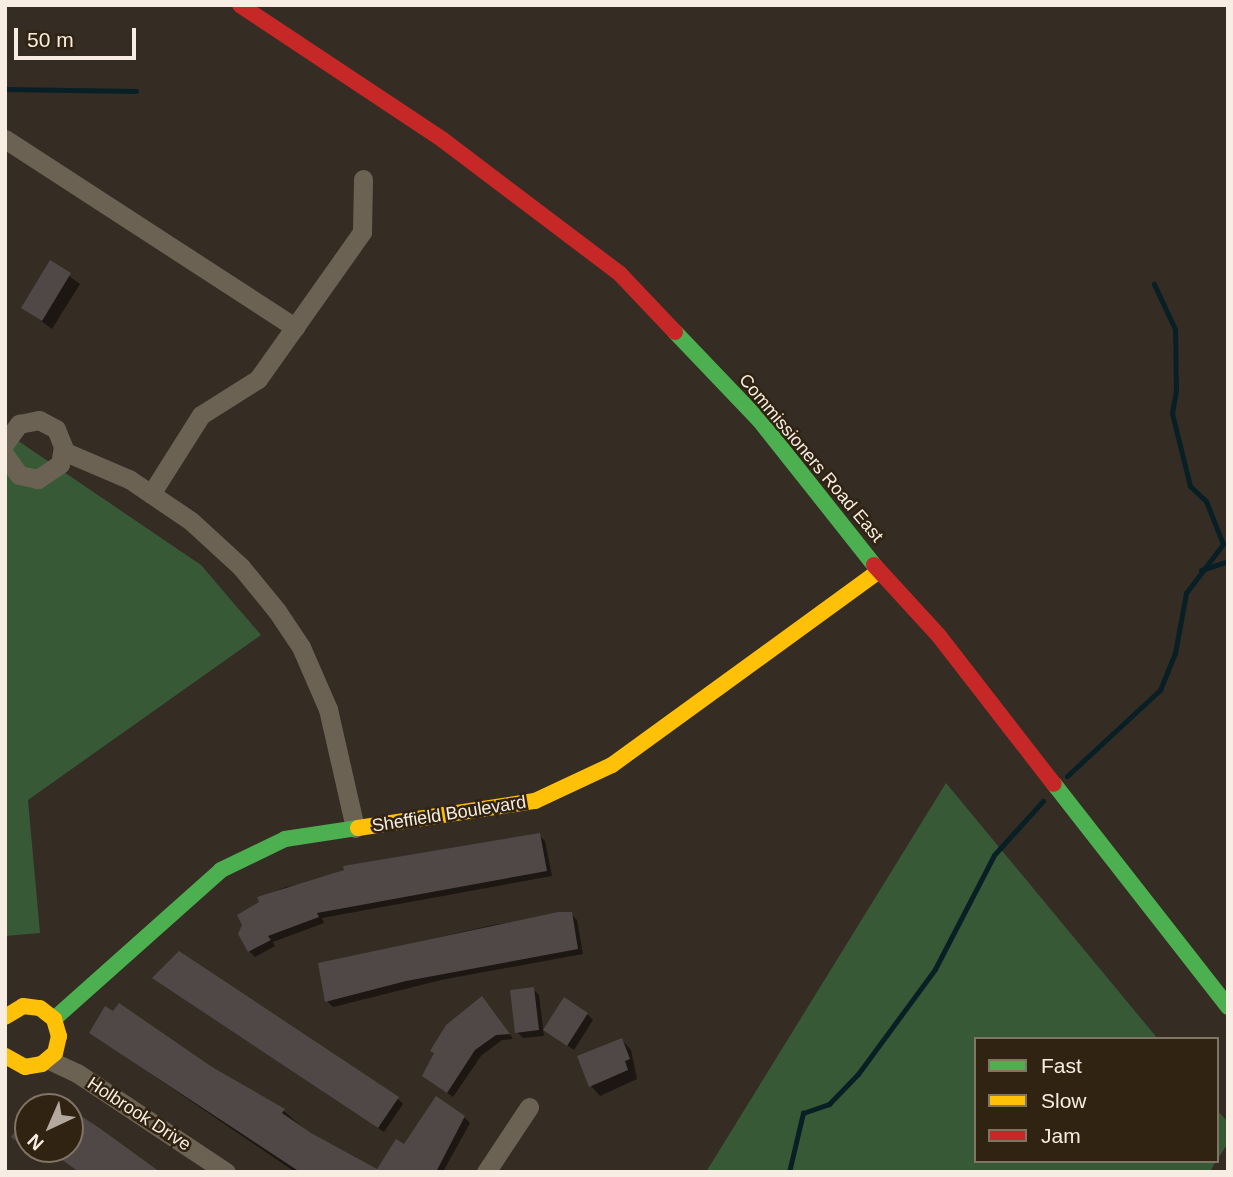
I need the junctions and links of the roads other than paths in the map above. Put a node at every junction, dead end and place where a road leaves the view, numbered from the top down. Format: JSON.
{"nodes":[{"id":1,"x":240,"y":5,"type":"edge"},
{"id":2,"x":5,"y":139,"type":"edge"},
{"id":3,"x":363,"y":179,"type":"dead end"},
{"id":4,"x":295,"y":327,"type":"junction"},
{"id":5,"x":5,"y":443,"type":"edge"},
{"id":6,"x":63,"y":451,"type":"junction"},
{"id":7,"x":5,"y":455,"type":"edge"},
{"id":8,"x":151,"y":494,"type":"junction"},
{"id":9,"x":879,"y":571,"type":"junction"},
{"id":10,"x":355,"y":828,"type":"junction"},
{"id":11,"x":1228,"y":1007,"type":"edge"},
{"id":12,"x":5,"y":1017,"type":"edge"},
{"id":13,"x":54,"y":1019,"type":"junction"},
{"id":14,"x":6,"y":1060,"type":"edge"},
{"id":15,"x":49,"y":1060,"type":"junction"},
{"id":16,"x":529,"y":1107,"type":"dead end"},
{"id":17,"x":226,"y":1172,"type":"edge"},
{"id":18,"x":486,"y":1172,"type":"edge"}],
"edges":[{"from":1,"to":9,"type":"main road","name":"Commissioners Road East"},
{"from":2,"to":4,"type":"street"},
{"from":3,"to":4,"type":"street"},
{"from":4,"to":8,"type":"street"},
{"from":5,"to":6,"type":"street"},
{"from":6,"to":7,"type":"street"},
{"from":6,"to":8,"type":"street"},
{"from":8,"to":10,"type":"street"},
{"from":9,"to":10,"type":"main road","name":"Sheffield Boulevard"},
{"from":9,"to":11,"type":"main road","name":"Commissioners Road East"},
{"from":10,"to":13,"type":"main road","name":"Sheffield Boulevard"},
{"from":12,"to":13,"type":"main road"},
{"from":13,"to":15,"type":"main road"},
{"from":14,"to":15,"type":"main road"},
{"from":15,"to":17,"type":"street","name":"Holbrook Drive"},
{"from":16,"to":18,"type":"street"}]}
